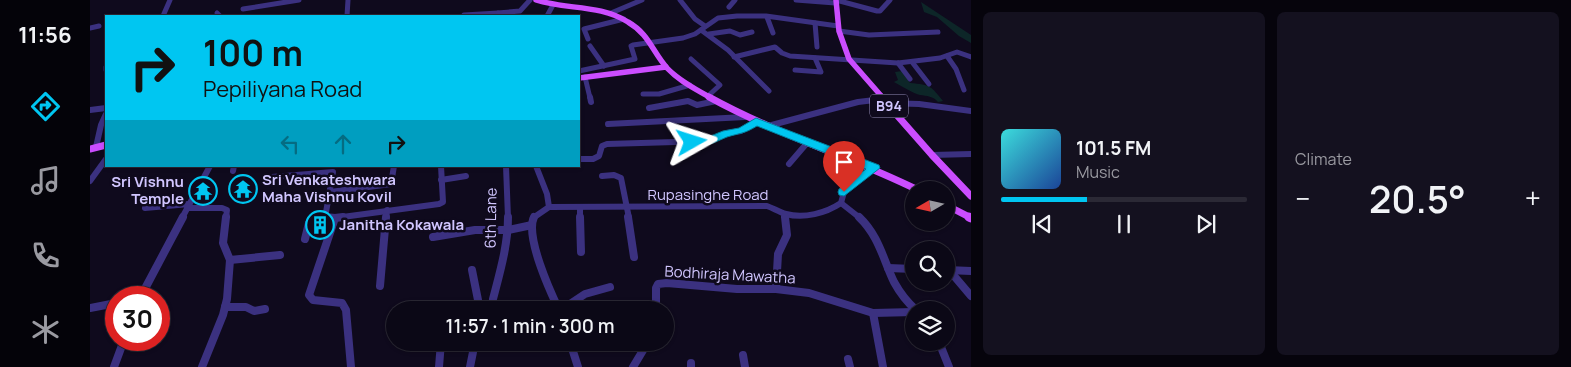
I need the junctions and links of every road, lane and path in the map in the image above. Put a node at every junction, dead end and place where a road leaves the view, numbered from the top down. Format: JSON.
{"nodes":[{"id":1,"x":170,"y":0,"type":"edge"},
{"id":2,"x":257,"y":0,"type":"edge"},
{"id":3,"x":299,"y":0,"type":"edge"},
{"id":4,"x":348,"y":0,"type":"edge"},
{"id":5,"x":530,"y":0,"type":"edge"},
{"id":6,"x":536,"y":0,"type":"edge"},
{"id":7,"x":642,"y":0,"type":"edge"},
{"id":8,"x":680,"y":0,"type":"edge"},
{"id":9,"x":735,"y":0,"type":"edge"},
{"id":10,"x":796,"y":0,"type":"edge"},
{"id":11,"x":890,"y":0,"type":"edge"},
{"id":12,"x":836,"y":1,"type":"edge"},
{"id":13,"x":553,"y":5,"type":"junction"},
{"id":14,"x":257,"y":6,"type":"junction"},
{"id":15,"x":729,"y":7,"type":"dead end"},
{"id":16,"x":243,"y":9,"type":"dead end"},
{"id":17,"x":718,"y":10,"type":"dead end"},
{"id":18,"x":611,"y":13,"type":"junction"},
{"id":19,"x":163,"y":15,"type":"edge"},
{"id":20,"x":347,"y":15,"type":"edge"},
{"id":21,"x":464,"y":15,"type":"edge"},
{"id":22,"x":497,"y":15,"type":"edge"},
{"id":23,"x":548,"y":15,"type":"edge"},
{"id":24,"x":722,"y":17,"type":"junction"},
{"id":25,"x":767,"y":17,"type":"junction"},
{"id":26,"x":624,"y":20,"type":"junction"},
{"id":27,"x":815,"y":23,"type":"junction"},
{"id":28,"x":99,"y":26,"type":"dead end"},
{"id":29,"x":90,"y":28,"type":"edge"},
{"id":30,"x":703,"y":28,"type":"junction"},
{"id":31,"x":838,"y":29,"type":"junction"},
{"id":32,"x":752,"y":32,"type":"dead end"},
{"id":33,"x":938,"y":32,"type":"dead end"},
{"id":34,"x":773,"y":33,"type":"dead end"},
{"id":35,"x":709,"y":34,"type":"junction"},
{"id":36,"x":588,"y":38,"type":"dead end"},
{"id":37,"x":651,"y":42,"type":"junction"},
{"id":38,"x":590,"y":46,"type":"dead end"},
{"id":39,"x":817,"y":47,"type":"dead end"},
{"id":40,"x":947,"y":56,"type":"junction"},
{"id":41,"x":734,"y":57,"type":"junction"},
{"id":42,"x":971,"y":57,"type":"edge"},
{"id":43,"x":815,"y":58,"type":"junction"},
{"id":44,"x":691,"y":59,"type":"dead end"},
{"id":45,"x":849,"y":59,"type":"junction"},
{"id":46,"x":912,"y":62,"type":"junction"},
{"id":47,"x":898,"y":63,"type":"junction"},
{"id":48,"x":604,"y":66,"type":"junction"},
{"id":49,"x":666,"y":66,"type":"junction"},
{"id":50,"x":795,"y":70,"type":"dead end"},
{"id":51,"x":580,"y":71,"type":"edge"},
{"id":52,"x":582,"y":78,"type":"edge"},
{"id":53,"x":910,"y":79,"type":"dead end"},
{"id":54,"x":929,"y":84,"type":"dead end"},
{"id":55,"x":690,"y":85,"type":"junction"},
{"id":56,"x":964,"y":90,"type":"dead end"},
{"id":57,"x":769,"y":91,"type":"dead end"},
{"id":58,"x":643,"y":94,"type":"dead end"},
{"id":59,"x":708,"y":96,"type":"junction"},
{"id":60,"x":716,"y":101,"type":"junction"},
{"id":61,"x":885,"y":101,"type":"junction"},
{"id":62,"x":591,"y":102,"type":"dead end"},
{"id":63,"x":105,"y":108,"type":"edge"},
{"id":64,"x":649,"y":108,"type":"dead end"},
{"id":65,"x":90,"y":110,"type":"edge"},
{"id":66,"x":971,"y":110,"type":"edge"},
{"id":67,"x":105,"y":116,"type":"edge"},
{"id":68,"x":746,"y":117,"type":"junction"},
{"id":69,"x":756,"y":122,"type":"junction"},
{"id":70,"x":608,"y":124,"type":"dead end"},
{"id":71,"x":766,"y":127,"type":"junction"},
{"id":72,"x":807,"y":143,"type":"junction"},
{"id":73,"x":93,"y":148,"type":"edge"},
{"id":74,"x":971,"y":154,"type":"edge"},
{"id":75,"x":932,"y":156,"type":"junction"},
{"id":76,"x":580,"y":159,"type":"edge"},
{"id":77,"x":105,"y":160,"type":"edge"},
{"id":78,"x":789,"y":164,"type":"dead end"},
{"id":79,"x":209,"y":167,"type":"edge"},
{"id":80,"x":394,"y":167,"type":"edge"},
{"id":81,"x":441,"y":167,"type":"edge"},
{"id":82,"x":506,"y":167,"type":"edge"},
{"id":83,"x":536,"y":167,"type":"edge"},
{"id":84,"x":875,"y":168,"type":"junction"},
{"id":85,"x":466,"y":176,"type":"dead end"},
{"id":86,"x":602,"y":176,"type":"dead end"},
{"id":87,"x":272,"y":177,"type":"dead end"},
{"id":88,"x":441,"y":180,"type":"junction"},
{"id":89,"x":90,"y":181,"type":"edge"},
{"id":90,"x":905,"y":183,"type":"edge"},
{"id":91,"x":330,"y":192,"type":"junction"},
{"id":92,"x":969,"y":193,"type":"edge"},
{"id":93,"x":841,"y":203,"type":"junction"},
{"id":94,"x":188,"y":206,"type":"junction"},
{"id":95,"x":550,"y":207,"type":"junction"},
{"id":96,"x":580,"y":207,"type":"junction"},
{"id":97,"x":627,"y":207,"type":"junction"},
{"id":98,"x":145,"y":208,"type":"dead end"},
{"id":99,"x":387,"y":210,"type":"junction"},
{"id":100,"x":955,"y":210,"type":"edge"},
{"id":101,"x":785,"y":214,"type":"junction"},
{"id":102,"x":325,"y":218,"type":"junction"},
{"id":103,"x":335,"y":218,"type":"junction"},
{"id":104,"x":971,"y":218,"type":"edge"},
{"id":105,"x":532,"y":225,"type":"junction"},
{"id":106,"x":508,"y":230,"type":"junction"},
{"id":107,"x":433,"y":236,"type":"dead end"},
{"id":108,"x":306,"y":239,"type":"dead end"},
{"id":109,"x":581,"y":252,"type":"dead end"},
{"id":110,"x":280,"y":255,"type":"dead end"},
{"id":111,"x":634,"y":257,"type":"dead end"},
{"id":112,"x":230,"y":260,"type":"junction"},
{"id":113,"x":888,"y":268,"type":"junction"},
{"id":114,"x":905,"y":269,"type":"edge"},
{"id":115,"x":472,"y":270,"type":"dead end"},
{"id":116,"x":955,"y":270,"type":"edge"},
{"id":117,"x":971,"y":271,"type":"edge"},
{"id":118,"x":955,"y":278,"type":"edge"},
{"id":119,"x":146,"y":286,"type":"edge"},
{"id":120,"x":380,"y":286,"type":"dead end"},
{"id":121,"x":610,"y":287,"type":"dead end"},
{"id":122,"x":776,"y":289,"type":"junction"},
{"id":123,"x":971,"y":296,"type":"edge"},
{"id":124,"x":493,"y":299,"type":"dead end"},
{"id":125,"x":478,"y":301,"type":"edge"},
{"id":126,"x":556,"y":301,"type":"edge"},
{"id":127,"x":574,"y":301,"type":"edge"},
{"id":128,"x":656,"y":301,"type":"edge"},
{"id":129,"x":905,"y":301,"type":"edge"},
{"id":130,"x":105,"y":305,"type":"edge"},
{"id":131,"x":225,"y":307,"type":"junction"},
{"id":132,"x":90,"y":308,"type":"edge"},
{"id":133,"x":265,"y":309,"type":"dead end"},
{"id":134,"x":905,"y":311,"type":"edge"},
{"id":135,"x":873,"y":313,"type":"junction"},
{"id":136,"x":120,"y":351,"type":"edge"},
{"id":137,"x":440,"y":351,"type":"edge"},
{"id":138,"x":473,"y":351,"type":"edge"},
{"id":139,"x":573,"y":351,"type":"edge"},
{"id":140,"x":643,"y":351,"type":"edge"},
{"id":141,"x":943,"y":351,"type":"edge"},
{"id":142,"x":743,"y":355,"type":"dead end"},
{"id":143,"x":114,"y":367,"type":"edge"},
{"id":144,"x":202,"y":367,"type":"edge"},
{"id":145,"x":351,"y":367,"type":"edge"},
{"id":146,"x":439,"y":367,"type":"edge"},
{"id":147,"x":470,"y":367,"type":"edge"},
{"id":148,"x":578,"y":367,"type":"edge"},
{"id":149,"x":633,"y":367,"type":"edge"},
{"id":150,"x":745,"y":367,"type":"edge"},
{"id":151,"x":883,"y":367,"type":"edge"},
{"id":152,"x":949,"y":367,"type":"edge"}],
"edges":[{"from":1,"to":19,"type":"street"},
{"from":2,"to":14,"type":"street"},
{"from":3,"to":14,"type":"street"},
{"from":4,"to":20,"type":"street"},
{"from":5,"to":22,"type":"street"},
{"from":6,"to":13,"type":"main road"},
{"from":7,"to":18,"type":"street"},
{"from":8,"to":30,"type":"street"},
{"from":9,"to":15,"type":"street"},
{"from":10,"to":12,"type":"street"},
{"from":11,"to":12,"type":"street"},
{"from":12,"to":31,"type":"main road","number":"B94"},
{"from":13,"to":18,"type":"main road"},
{"from":13,"to":23,"type":"street"},
{"from":14,"to":16,"type":"street"},
{"from":17,"to":24,"type":"street"},
{"from":18,"to":26,"type":"main road"},
{"from":21,"to":22,"type":"street"},
{"from":24,"to":25,"type":"street"},
{"from":24,"to":30,"type":"street"},
{"from":25,"to":27,"type":"street"},
{"from":25,"to":34,"type":"street"},
{"from":26,"to":36,"type":"street"},
{"from":26,"to":37,"type":"main road"},
{"from":27,"to":31,"type":"street"},
{"from":27,"to":39,"type":"street"},
{"from":28,"to":29,"type":"street"},
{"from":30,"to":35,"type":"street"},
{"from":30,"to":37,"type":"street"},
{"from":31,"to":33,"type":"street"},
{"from":31,"to":45,"type":"main road","number":"B94"},
{"from":32,"to":35,"type":"street"},
{"from":35,"to":41,"type":"street"},
{"from":37,"to":48,"type":"street"},
{"from":37,"to":49,"type":"main road"},
{"from":38,"to":48,"type":"street"},
{"from":40,"to":42,"type":"street"},
{"from":40,"to":46,"type":"street"},
{"from":40,"to":56,"type":"street"},
{"from":41,"to":43,"type":"street"},
{"from":41,"to":57,"type":"street"},
{"from":43,"to":45,"type":"street"},
{"from":43,"to":50,"type":"street"},
{"from":44,"to":59,"type":"street"},
{"from":45,"to":47,"type":"street"},
{"from":45,"to":61,"type":"main road","number":"B94"},
{"from":46,"to":47,"type":"street"},
{"from":46,"to":54,"type":"street"},
{"from":47,"to":53,"type":"street"},
{"from":48,"to":51,"type":"street"},
{"from":49,"to":52,"type":"main road"},
{"from":49,"to":55,"type":"main road"},
{"from":52,"to":62,"type":"street"},
{"from":55,"to":58,"type":"street"},
{"from":55,"to":59,"type":"main road"},
{"from":59,"to":60,"type":"main road"},
{"from":60,"to":64,"type":"street"},
{"from":60,"to":68,"type":"main road"},
{"from":61,"to":66,"type":"street"},
{"from":61,"to":71,"type":"street"},
{"from":61,"to":75,"type":"main road","number":"B94"},
{"from":63,"to":65,"type":"street"},
{"from":67,"to":73,"type":"street"},
{"from":68,"to":69,"type":"main road"},
{"from":68,"to":70,"type":"street"},
{"from":69,"to":71,"type":"main road"},
{"from":69,"to":76,"type":"street"},
{"from":71,"to":72,"type":"main road"},
{"from":72,"to":78,"type":"street"},
{"from":72,"to":84,"type":"main road"},
{"from":74,"to":75,"type":"street"},
{"from":75,"to":92,"type":"main road","number":"B94"},
{"from":77,"to":89,"type":"street"},
{"from":79,"to":94,"type":"street"},
{"from":80,"to":91,"type":"street"},
{"from":81,"to":88,"type":"street"},
{"from":82,"to":106,"type":"street","name":"6th Lane"},
{"from":83,"to":95,"type":"street"},
{"from":84,"to":90,"type":"main road"},
{"from":84,"to":93,"type":"street"},
{"from":85,"to":88,"type":"street"},
{"from":86,"to":97,"type":"street"},
{"from":87,"to":91,"type":"street"},
{"from":88,"to":99,"type":"street"},
{"from":91,"to":102,"type":"street"},
{"from":93,"to":101,"type":"street","name":"Rupasinghe Road"},
{"from":93,"to":113,"type":"street"},
{"from":94,"to":98,"type":"street"},
{"from":94,"to":112,"type":"street"},
{"from":94,"to":119,"type":"street"},
{"from":95,"to":96,"type":"street","name":"Rupasinghe Road"},
{"from":95,"to":105,"type":"street"},
{"from":96,"to":97,"type":"street","name":"Rupasinghe Road"},
{"from":96,"to":109,"type":"street"},
{"from":97,"to":101,"type":"street","name":"Rupasinghe Road"},
{"from":97,"to":111,"type":"street"},
{"from":99,"to":103,"type":"street"},
{"from":99,"to":120,"type":"street"},
{"from":100,"to":104,"type":"main road"},
{"from":101,"to":122,"type":"street"},
{"from":102,"to":103,"type":"street"},
{"from":102,"to":108,"type":"street"},
{"from":103,"to":145,"type":"street"},
{"from":105,"to":106,"type":"street"},
{"from":105,"to":126,"type":"street"},
{"from":106,"to":107,"type":"street"},
{"from":106,"to":124,"type":"street","name":"6th Lane"},
{"from":110,"to":112,"type":"street"},
{"from":112,"to":131,"type":"street"},
{"from":113,"to":114,"type":"street"},
{"from":113,"to":129,"type":"street"},
{"from":115,"to":125,"type":"street"},
{"from":116,"to":117,"type":"street"},
{"from":118,"to":123,"type":"street"},
{"from":121,"to":127,"type":"street"},
{"from":122,"to":128,"type":"street","name":"Bodhiraja Mawatha"},
{"from":122,"to":135,"type":"street","name":"Bodhiraja Mawatha"},
{"from":130,"to":132,"type":"street"},
{"from":131,"to":133,"type":"street"},
{"from":131,"to":144,"type":"street"},
{"from":134,"to":135,"type":"street","name":"Bodhiraja Mawatha"},
{"from":135,"to":151,"type":"street"},
{"from":136,"to":143,"type":"street"},
{"from":137,"to":146,"type":"street"},
{"from":138,"to":147,"type":"street"},
{"from":139,"to":148,"type":"street"},
{"from":140,"to":149,"type":"street"},
{"from":141,"to":152,"type":"street"},
{"from":142,"to":150,"type":"street"}]}
